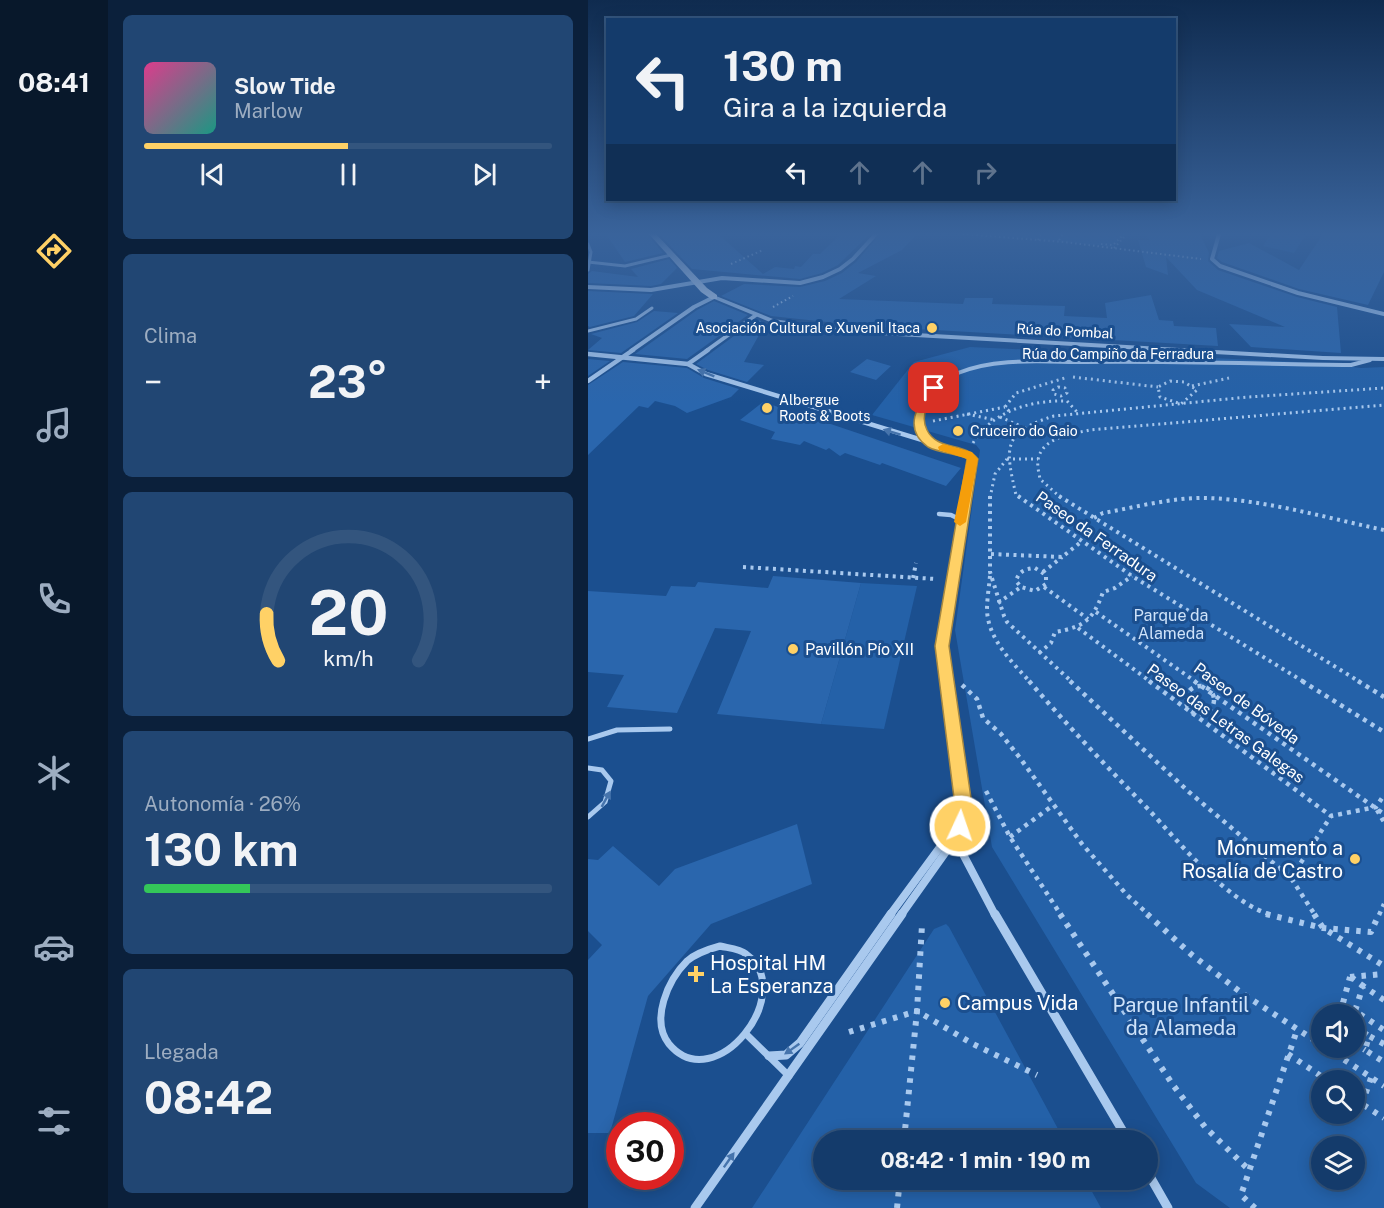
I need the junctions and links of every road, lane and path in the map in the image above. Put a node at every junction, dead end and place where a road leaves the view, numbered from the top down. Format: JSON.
{"nodes":[{"id":1,"x":706,"y":290,"type":"edge"},
{"id":2,"x":1289,"y":290,"type":"edge"},
{"id":3,"x":793,"y":296,"type":"dead end"},
{"id":4,"x":714,"y":297,"type":"junction"},
{"id":5,"x":652,"y":308,"type":"dead end"},
{"id":6,"x":765,"y":312,"type":"dead end"},
{"id":7,"x":1384,"y":314,"type":"edge"},
{"id":8,"x":756,"y":315,"type":"junction"},
{"id":9,"x":588,"y":331,"type":"edge"},
{"id":10,"x":588,"y":354,"type":"edge"},
{"id":11,"x":618,"y":358,"type":"junction"},
{"id":12,"x":1371,"y":359,"type":"junction"},
{"id":13,"x":1384,"y":359,"type":"edge"},
{"id":14,"x":688,"y":364,"type":"junction"},
{"id":15,"x":1090,"y":374,"type":"dead end"},
{"id":16,"x":1069,"y":377,"type":"junction"},
{"id":17,"x":588,"y":381,"type":"edge"},
{"id":18,"x":1158,"y":387,"type":"junction"},
{"id":19,"x":1384,"y":388,"type":"edge"},
{"id":20,"x":1061,"y":396,"type":"dead end"},
{"id":21,"x":1062,"y":401,"type":"junction"},
{"id":22,"x":1182,"y":404,"type":"junction"},
{"id":23,"x":1384,"y":405,"type":"edge"},
{"id":24,"x":1005,"y":407,"type":"junction"},
{"id":25,"x":1009,"y":411,"type":"junction"},
{"id":26,"x":964,"y":413,"type":"junction"},
{"id":27,"x":1078,"y":413,"type":"junction"},
{"id":28,"x":1000,"y":417,"type":"junction"},
{"id":29,"x":944,"y":418,"type":"dead end"},
{"id":30,"x":996,"y":420,"type":"junction"},
{"id":31,"x":1023,"y":427,"type":"junction"},
{"id":32,"x":932,"y":444,"type":"junction"},
{"id":33,"x":968,"y":454,"type":"junction"},
{"id":34,"x":1007,"y":459,"type":"junction"},
{"id":35,"x":1038,"y":459,"type":"junction"},
{"id":36,"x":939,"y":514,"type":"dead end"},
{"id":37,"x":1094,"y":518,"type":"junction"},
{"id":38,"x":961,"y":520,"type":"junction"},
{"id":39,"x":1384,"y":530,"type":"edge"},
{"id":40,"x":1081,"y":542,"type":"junction"},
{"id":41,"x":991,"y":554,"type":"junction"},
{"id":42,"x":1062,"y":557,"type":"junction"},
{"id":43,"x":916,"y":562,"type":"dead end"},
{"id":44,"x":742,"y":567,"type":"dead end"},
{"id":45,"x":1043,"y":572,"type":"junction"},
{"id":46,"x":990,"y":573,"type":"junction"},
{"id":47,"x":1132,"y":576,"type":"junction"},
{"id":48,"x":913,"y":578,"type":"junction"},
{"id":49,"x":936,"y":579,"type":"dead end"},
{"id":50,"x":1021,"y":587,"type":"junction"},
{"id":51,"x":1044,"y":587,"type":"junction"},
{"id":52,"x":998,"y":603,"type":"junction"},
{"id":53,"x":1096,"y":612,"type":"junction"},
{"id":54,"x":1088,"y":619,"type":"junction"},
{"id":55,"x":1078,"y":628,"type":"junction"},
{"id":56,"x":1039,"y":653,"type":"junction"},
{"id":57,"x":962,"y":685,"type":"dead end"},
{"id":58,"x":1209,"y":689,"type":"junction"},
{"id":59,"x":1373,"y":690,"type":"junction"},
{"id":60,"x":1384,"y":691,"type":"edge"},
{"id":61,"x":1384,"y":697,"type":"edge"},
{"id":62,"x":1189,"y":710,"type":"junction"},
{"id":63,"x":670,"y":729,"type":"dead end"},
{"id":64,"x":1384,"y":732,"type":"edge"},
{"id":65,"x":588,"y":739,"type":"edge"},
{"id":66,"x":588,"y":768,"type":"edge"},
{"id":67,"x":986,"y":791,"type":"dead end"},
{"id":68,"x":1384,"y":795,"type":"edge"},
{"id":69,"x":1052,"y":806,"type":"junction"},
{"id":70,"x":1376,"y":807,"type":"junction"},
{"id":71,"x":1384,"y":814,"type":"edge"},
{"id":72,"x":1331,"y":816,"type":"junction"},
{"id":73,"x":588,"y":817,"type":"edge"},
{"id":74,"x":1384,"y":822,"type":"edge"},
{"id":75,"x":1010,"y":837,"type":"junction"},
{"id":76,"x":955,"y":839,"type":"junction"},
{"id":77,"x":1291,"y":878,"type":"junction"},
{"id":78,"x":1384,"y":904,"type":"edge"},
{"id":79,"x":922,"y":925,"type":"dead end"},
{"id":80,"x":1323,"y":928,"type":"junction"},
{"id":81,"x":1384,"y":966,"type":"edge"},
{"id":82,"x":1384,"y":974,"type":"edge"},
{"id":83,"x":1350,"y":977,"type":"junction"},
{"id":84,"x":1363,"y":986,"type":"junction"},
{"id":85,"x":1384,"y":1000,"type":"edge"},
{"id":86,"x":1343,"y":1004,"type":"edge"},
{"id":87,"x":917,"y":1011,"type":"junction"},
{"id":88,"x":1297,"y":1030,"type":"junction"},
{"id":89,"x":1384,"y":1030,"type":"edge"},
{"id":90,"x":849,"y":1032,"type":"dead end"},
{"id":91,"x":1365,"y":1033,"type":"edge"},
{"id":92,"x":746,"y":1034,"type":"junction"},
{"id":93,"x":1369,"y":1036,"type":"junction"},
{"id":94,"x":1311,"y":1038,"type":"edge"},
{"id":95,"x":1384,"y":1044,"type":"edge"},
{"id":96,"x":1365,"y":1050,"type":"joint"},
{"id":97,"x":1288,"y":1054,"type":"junction"},
{"id":98,"x":770,"y":1056,"type":"junction"},
{"id":99,"x":1341,"y":1058,"type":"edge"},
{"id":100,"x":1384,"y":1062,"type":"edge"},
{"id":101,"x":1312,"y":1070,"type":"edge"},
{"id":102,"x":1037,"y":1075,"type":"dead end"},
{"id":103,"x":789,"y":1076,"type":"junction"},
{"id":104,"x":1371,"y":1078,"type":"junction"},
{"id":105,"x":1384,"y":1086,"type":"edge"},
{"id":106,"x":1365,"y":1095,"type":"edge"},
{"id":107,"x":1365,"y":1106,"type":"edge"},
{"id":108,"x":1384,"y":1118,"type":"edge"},
{"id":109,"x":905,"y":1130,"type":"edge"},
{"id":110,"x":1122,"y":1130,"type":"edge"},
{"id":111,"x":1249,"y":1170,"type":"junction"},
{"id":112,"x":899,"y":1190,"type":"edge"},
{"id":113,"x":1158,"y":1190,"type":"edge"},
{"id":114,"x":695,"y":1208,"type":"edge"},
{"id":115,"x":897,"y":1208,"type":"edge"},
{"id":116,"x":1168,"y":1208,"type":"edge"},
{"id":117,"x":1255,"y":1208,"type":"edge"}],
"edges":[{"from":1,"to":4,"type":"main road"},
{"from":2,"to":7,"type":"street"},
{"from":3,"to":6,"type":"path"},
{"from":4,"to":8,"type":"street","name":"Rúa do Pombal"},
{"from":4,"to":11,"type":"street"},
{"from":5,"to":9,"type":"street"},
{"from":8,"to":12,"type":"street","name":"Rúa do Pombal"},
{"from":8,"to":14,"type":"street"},
{"from":10,"to":11,"type":"street"},
{"from":11,"to":14,"type":"street"},
{"from":11,"to":17,"type":"street"},
{"from":12,"to":13,"type":"street","name":"Rúa do Pombal"},
{"from":12,"to":32,"type":"lane","name":"Rúa do Campiño da Ferradura"},
{"from":32,"to":14,"type":"street","one_way":true},
{"from":15,"to":16,"type":"path"},
{"from":16,"to":18,"type":"path"},
{"from":16,"to":24,"type":"path"},
{"from":18,"to":22,"type":"path"},
{"from":18,"to":22,"type":"path"},
{"from":19,"to":22,"type":"path"},
{"from":20,"to":21,"type":"path"},
{"from":21,"to":25,"type":"path"},
{"from":21,"to":27,"type":"path"},
{"from":22,"to":27,"type":"path"},
{"from":23,"to":35,"type":"path"},
{"from":24,"to":25,"type":"path"},
{"from":24,"to":26,"type":"path"},
{"from":25,"to":28,"type":"path"},
{"from":26,"to":29,"type":"path"},
{"from":26,"to":30,"type":"path"},
{"from":27,"to":31,"type":"path"},
{"from":28,"to":30,"type":"path"},
{"from":28,"to":31,"type":"path"},
{"from":30,"to":33,"type":"path"},
{"from":31,"to":34,"type":"path"},
{"from":32,"to":33,"type":"street"},
{"from":33,"to":38,"type":"street"},
{"from":34,"to":35,"type":"path"},
{"from":34,"to":40,"type":"path","name":"Paseo da Ferradura"},
{"from":34,"to":41,"type":"path"},
{"from":35,"to":37,"type":"path"},
{"from":36,"to":38,"type":"lane"},
{"from":37,"to":39,"type":"path"},
{"from":37,"to":59,"type":"path"},
{"from":38,"to":76,"type":"street"},
{"from":40,"to":42,"type":"path"},
{"from":40,"to":47,"type":"path","name":"Paseo da Ferradura"},
{"from":41,"to":42,"type":"path"},
{"from":41,"to":46,"type":"path"},
{"from":42,"to":45,"type":"path"},
{"from":43,"to":48,"type":"path"},
{"from":44,"to":48,"type":"path"},
{"from":45,"to":50,"type":"path"},
{"from":45,"to":51,"type":"path"},
{"from":46,"to":52,"type":"path"},
{"from":46,"to":80,"type":"path"},
{"from":47,"to":53,"type":"path"},
{"from":47,"to":64,"type":"path","name":"Paseo da Ferradura"},
{"from":48,"to":49,"type":"path"},
{"from":50,"to":51,"type":"path"},
{"from":50,"to":52,"type":"path"},
{"from":51,"to":54,"type":"path"},
{"from":52,"to":56,"type":"path"},
{"from":53,"to":54,"type":"path"},
{"from":53,"to":58,"type":"path","name":"Paseo de Bóveda"},
{"from":54,"to":55,"type":"path"},
{"from":55,"to":56,"type":"path"},
{"from":55,"to":62,"type":"path","name":"Paseo das Letras Galegas"},
{"from":56,"to":77,"type":"path"},
{"from":57,"to":69,"type":"path"},
{"from":58,"to":62,"type":"path"},
{"from":58,"to":62,"type":"path"},
{"from":58,"to":70,"type":"path","name":"Paseo de Bóveda"},
{"from":59,"to":60,"type":"path"},
{"from":59,"to":61,"type":"path"},
{"from":62,"to":72,"type":"path","name":"Paseo das Letras Galegas"},
{"from":63,"to":65,"type":"lane"},
{"from":73,"to":66,"type":"lane","one_way":true},
{"from":67,"to":75,"type":"path"},
{"from":68,"to":70,"type":"path"},
{"from":69,"to":75,"type":"path"},
{"from":69,"to":88,"type":"path"},
{"from":70,"to":71,"type":"path","name":"Paseo de Bóveda"},
{"from":70,"to":72,"type":"path"},
{"from":70,"to":74,"type":"path"},
{"from":72,"to":77,"type":"path"},
{"from":75,"to":111,"type":"path"},
{"from":76,"to":98,"type":"street","one_way":true},
{"from":76,"to":103,"type":"street"},
{"from":76,"to":110,"type":"street"},
{"from":77,"to":80,"type":"path"},
{"from":78,"to":80,"type":"path"},
{"from":79,"to":87,"type":"path"},
{"from":80,"to":81,"type":"path"},
{"from":82,"to":83,"type":"path"},
{"from":83,"to":84,"type":"path"},
{"from":83,"to":86,"type":"path"},
{"from":84,"to":85,"type":"path"},
{"from":84,"to":89,"type":"path"},
{"from":87,"to":90,"type":"path"},
{"from":87,"to":102,"type":"path"},
{"from":87,"to":109,"type":"path"},
{"from":88,"to":94,"type":"path"},
{"from":88,"to":97,"type":"path"},
{"from":91,"to":93,"type":"path"},
{"from":92,"to":92,"type":"lane"},
{"from":92,"to":98,"type":"lane"},
{"from":93,"to":95,"type":"path"},
{"from":93,"to":96,"type":"path"},
{"from":96,"to":100,"type":"path"},
{"from":97,"to":101,"type":"path"},
{"from":97,"to":111,"type":"path"},
{"from":98,"to":103,"type":"lane"},
{"from":99,"to":104,"type":"path"},
{"from":114,"to":103,"type":"street","one_way":true},
{"from":104,"to":105,"type":"path"},
{"from":104,"to":106,"type":"path"},
{"from":107,"to":108,"type":"path"},
{"from":111,"to":117,"type":"path"},
{"from":112,"to":115,"type":"path"},
{"from":113,"to":116,"type":"street"}]}
